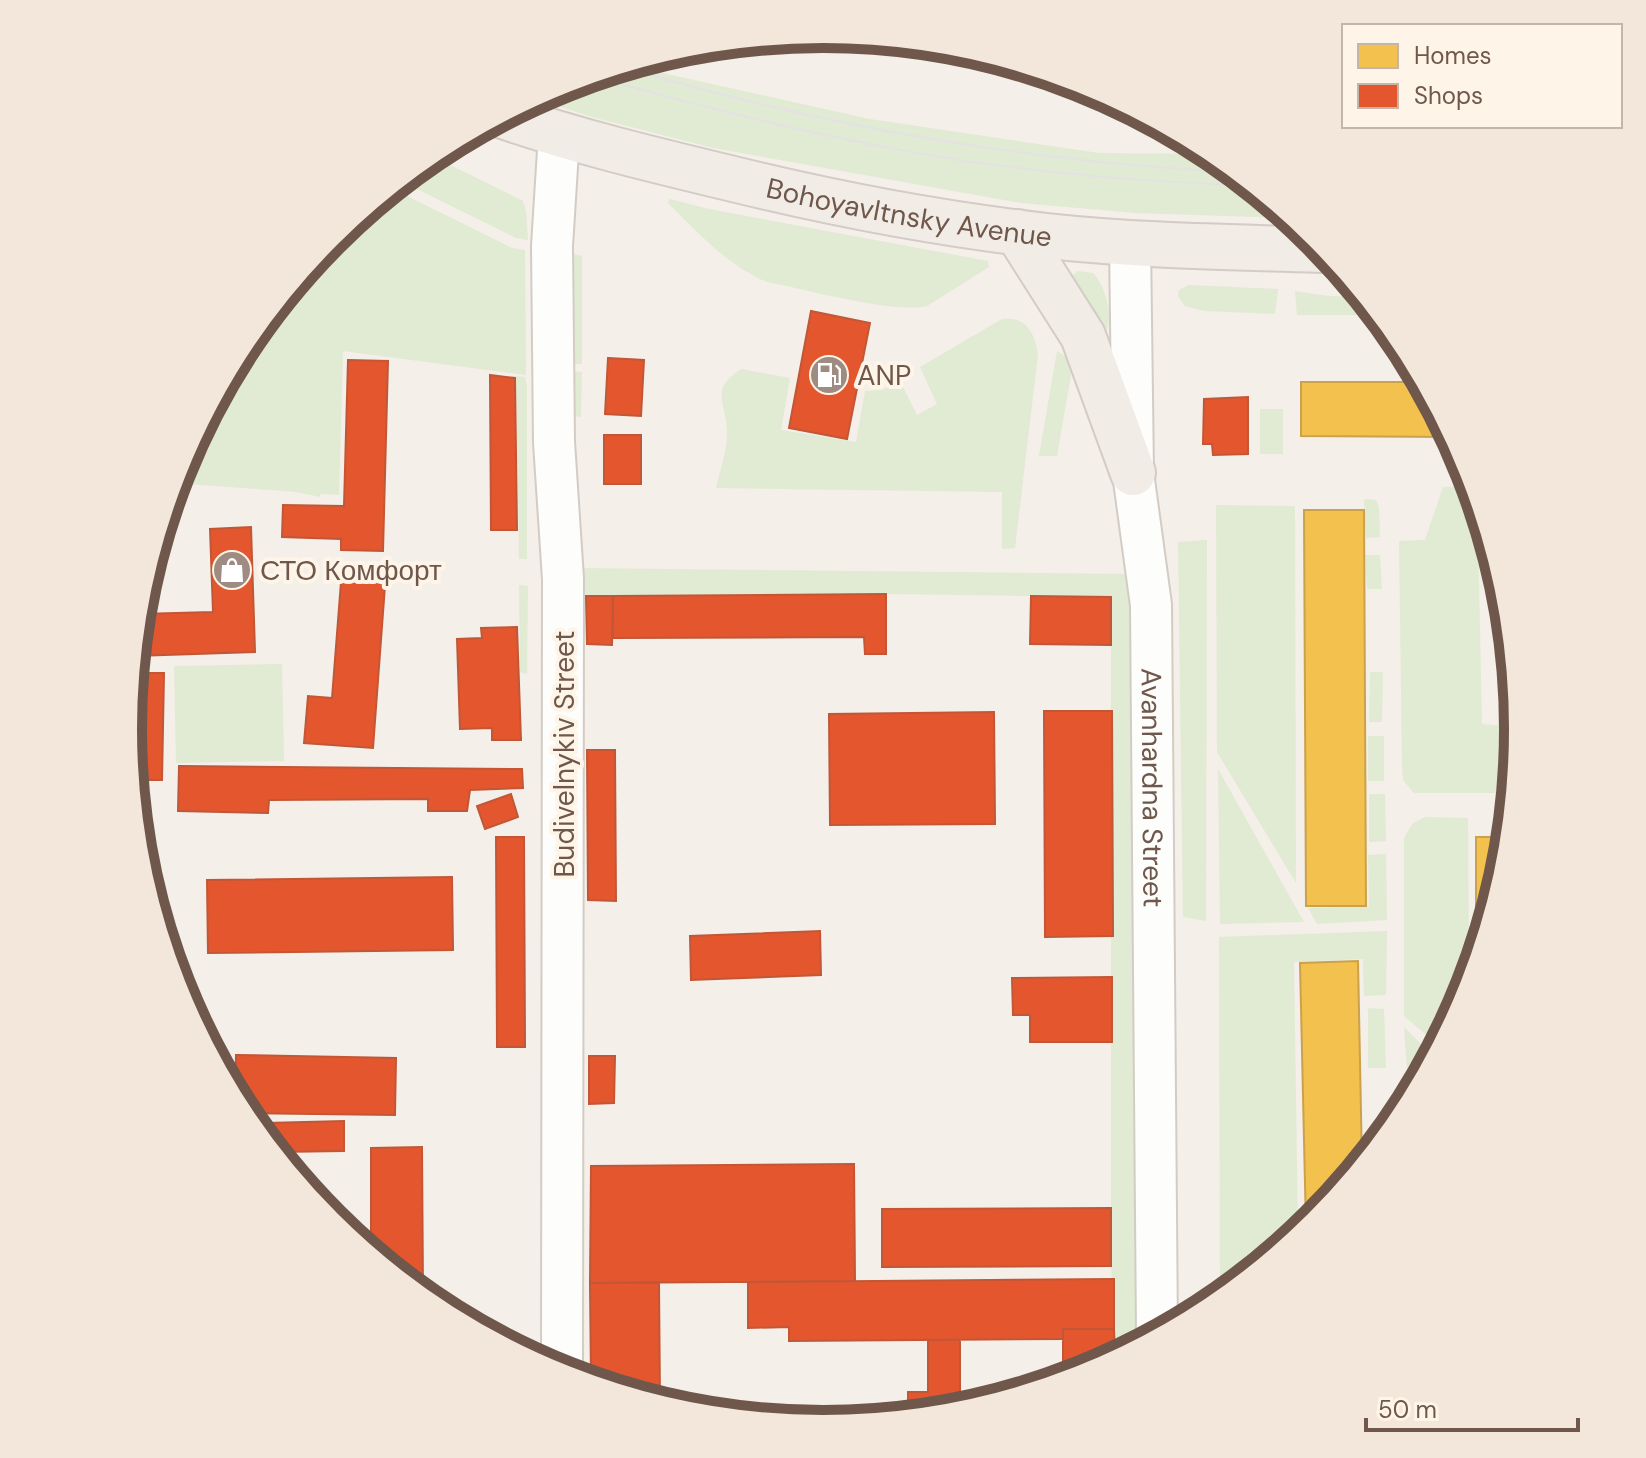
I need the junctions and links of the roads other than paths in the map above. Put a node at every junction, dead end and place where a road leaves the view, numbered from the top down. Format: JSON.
{"nodes":[{"id":1,"x":517,"y":121,"type":"edge"},
{"id":2,"x":559,"y":135,"type":"junction"},
{"id":3,"x":1017,"y":232,"type":"junction"},
{"id":4,"x":1130,"y":243,"type":"junction"},
{"id":5,"x":1307,"y":249,"type":"edge"},
{"id":6,"x":1133,"y":473,"type":"junction"},
{"id":7,"x":1157,"y":1322,"type":"edge"},
{"id":8,"x":562,"y":1358,"type":"edge"}],
"edges":[{"from":1,"to":2,"type":"main road","name":"Bohoyavltnsky Avenue"},
{"from":2,"to":3,"type":"main road","name":"Bohoyavltnsky Avenue"},
{"from":2,"to":8,"type":"street","name":"Budivelnykiv Street"},
{"from":3,"to":4,"type":"main road","name":"Bohoyavltnsky Avenue"},
{"from":3,"to":6,"type":"main road"},
{"from":4,"to":5,"type":"main road","name":"Bohoyavltnsky Avenue"},
{"from":4,"to":6,"type":"street","name":"Avanhardna Street"},
{"from":6,"to":7,"type":"street","name":"Avanhardna Street"}]}
